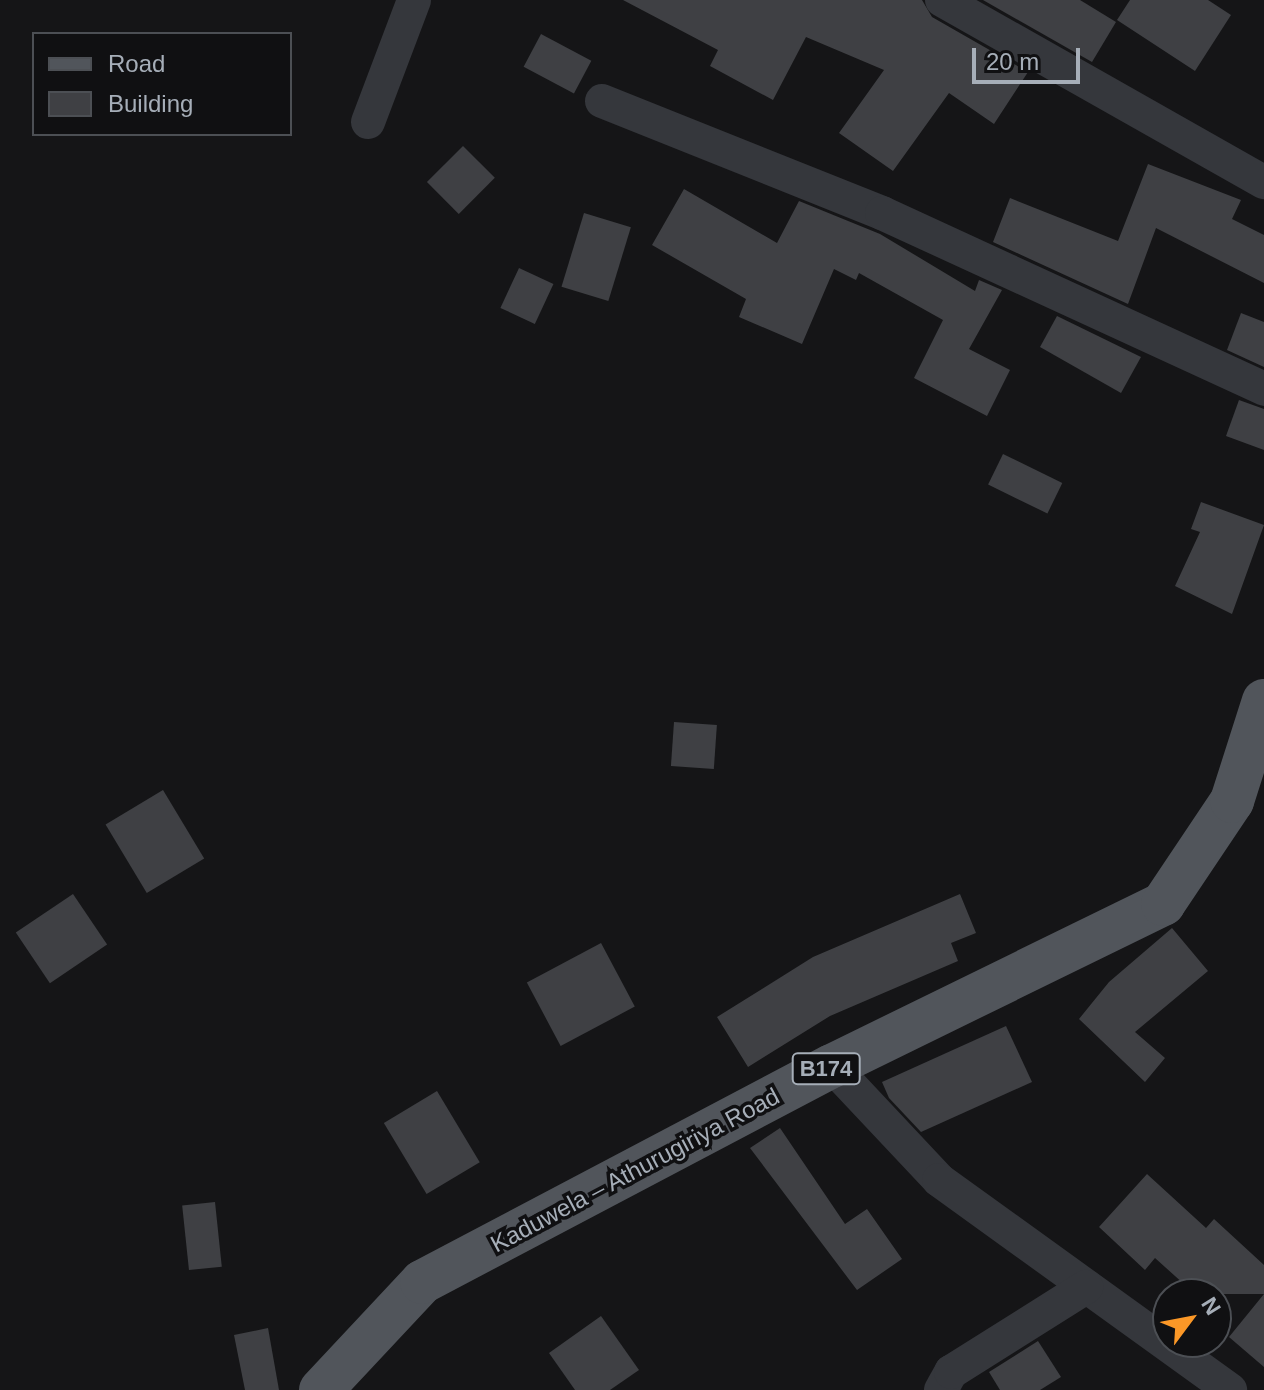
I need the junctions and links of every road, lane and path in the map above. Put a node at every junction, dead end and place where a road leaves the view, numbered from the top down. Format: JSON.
{"nodes":[{"id":1,"x":414,"y":0,"type":"edge"},
{"id":2,"x":942,"y":0,"type":"edge"},
{"id":3,"x":602,"y":101,"type":"dead end"},
{"id":4,"x":368,"y":122,"type":"dead end"},
{"id":5,"x":1264,"y":182,"type":"edge"},
{"id":6,"x":1264,"y":389,"type":"edge"},
{"id":7,"x":1264,"y":701,"type":"edge"},
{"id":8,"x":1257,"y":750,"type":"edge"},
{"id":9,"x":832,"y":1066,"type":"junction"},
{"id":10,"x":1086,"y":1287,"type":"junction"},
{"id":11,"x":321,"y":1390,"type":"edge"},
{"id":12,"x":941,"y":1390,"type":"edge"},
{"id":13,"x":1230,"y":1390,"type":"edge"}],
"edges":[{"from":1,"to":4,"type":"street"},
{"from":2,"to":5,"type":"street"},
{"from":3,"to":6,"type":"street"},
{"from":7,"to":8,"type":"main road","name":"Kaduwela – Athurugiriya Road","number":"B174"},
{"from":8,"to":9,"type":"main road","name":"Kaduwela – Athurugiriya Road","number":"B174"},
{"from":9,"to":10,"type":"street"},
{"from":9,"to":11,"type":"main road","name":"Kaduwela – Athurugiriya Road","number":"B174"},
{"from":10,"to":12,"type":"street"},
{"from":10,"to":13,"type":"street"}]}
